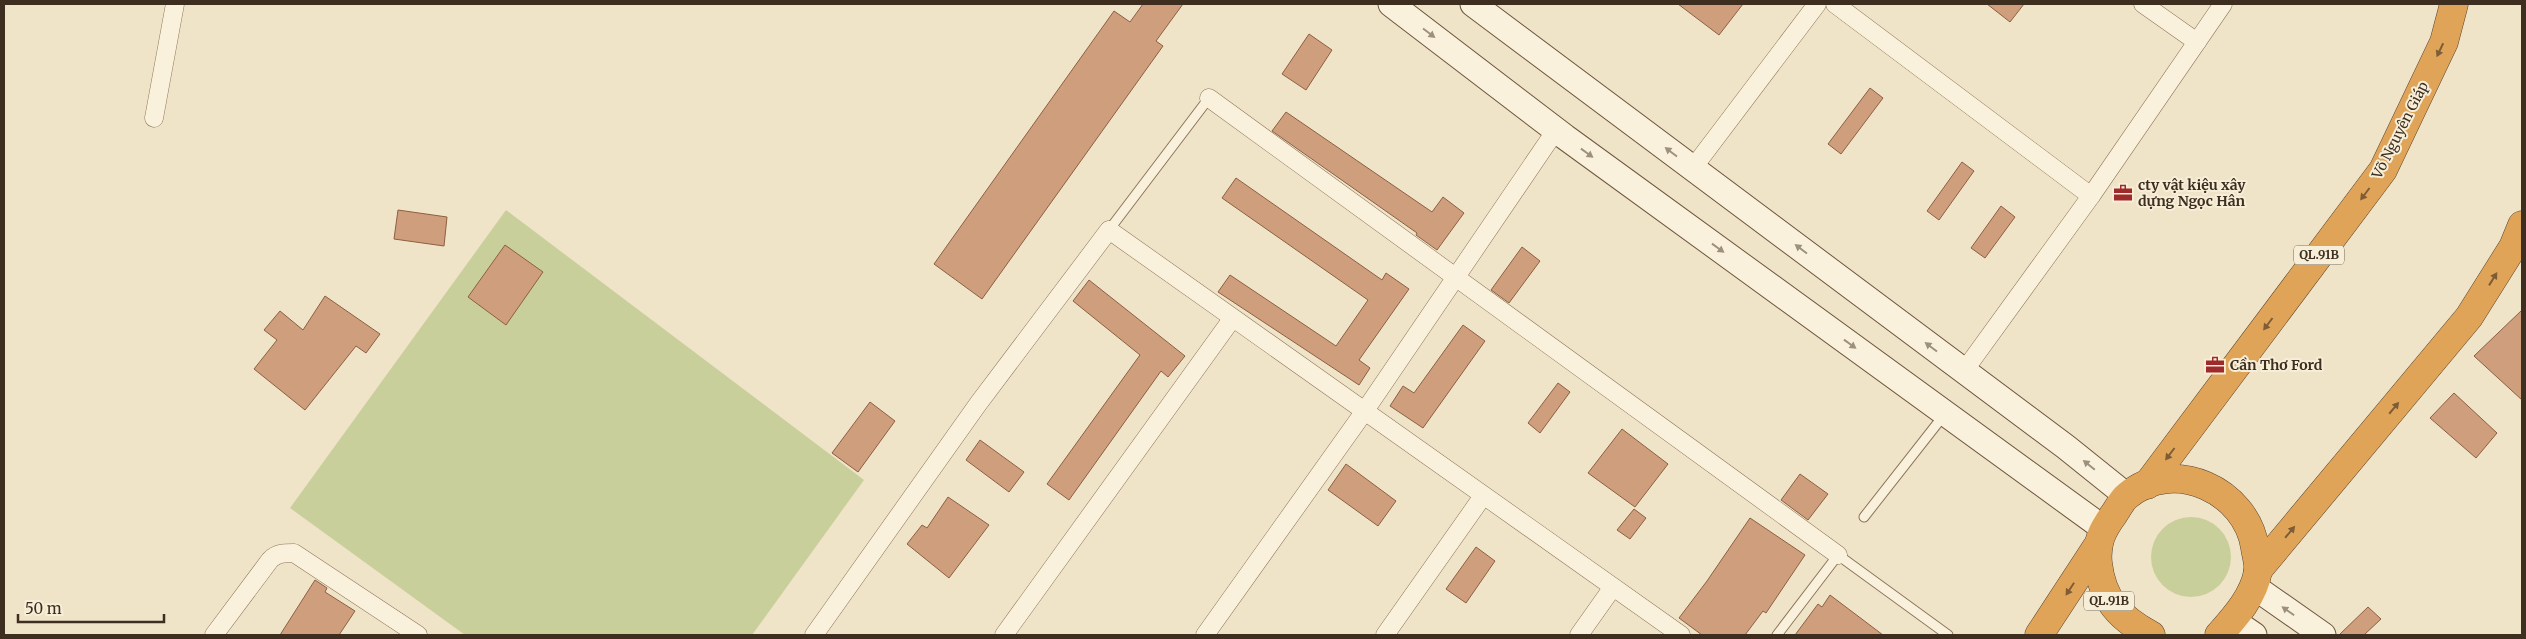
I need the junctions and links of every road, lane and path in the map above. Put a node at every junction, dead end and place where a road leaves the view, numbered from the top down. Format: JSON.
{"nodes":[{"id":1,"x":175,"y":4,"type":"edge"},
{"id":2,"x":1390,"y":4,"type":"edge"},
{"id":3,"x":1473,"y":4,"type":"edge"},
{"id":4,"x":1817,"y":4,"type":"edge"},
{"id":5,"x":1835,"y":4,"type":"edge"},
{"id":6,"x":2143,"y":4,"type":"edge"},
{"id":7,"x":2224,"y":4,"type":"edge"},
{"id":8,"x":2454,"y":4,"type":"edge"},
{"id":9,"x":2197,"y":42,"type":"junction"},
{"id":10,"x":1209,"y":98,"type":"joint"},
{"id":11,"x":154,"y":118,"type":"dead end"},
{"id":12,"x":1556,"y":130,"type":"junction"},
{"id":13,"x":1693,"y":168,"type":"junction"},
{"id":14,"x":2091,"y":196,"type":"junction"},
{"id":15,"x":2522,"y":225,"type":"edge"},
{"id":16,"x":1109,"y":230,"type":"junction"},
{"id":17,"x":1455,"y":277,"type":"junction"},
{"id":18,"x":1232,"y":319,"type":"junction"},
{"id":19,"x":1964,"y":371,"type":"junction"},
{"id":20,"x":1364,"y":412,"type":"junction"},
{"id":21,"x":1946,"y":413,"type":"junction"},
{"id":22,"x":2137,"y":490,"type":"junction"},
{"id":23,"x":1483,"y":496,"type":"junction"},
{"id":24,"x":1864,"y":517,"type":"dead end"},
{"id":25,"x":2100,"y":538,"type":"junction"},
{"id":26,"x":1838,"y":555,"type":"junction"},
{"id":27,"x":2256,"y":578,"type":"junction"},
{"id":28,"x":1613,"y":588,"type":"junction"},
{"id":29,"x":2225,"y":628,"type":"edge"},
{"id":30,"x":214,"y":635,"type":"edge"},
{"id":31,"x":418,"y":635,"type":"edge"},
{"id":32,"x":814,"y":635,"type":"edge"},
{"id":33,"x":1004,"y":635,"type":"edge"},
{"id":34,"x":1206,"y":635,"type":"edge"},
{"id":35,"x":1385,"y":635,"type":"edge"},
{"id":36,"x":1578,"y":635,"type":"edge"},
{"id":37,"x":1681,"y":635,"type":"edge"},
{"id":38,"x":1777,"y":635,"type":"edge"},
{"id":39,"x":1948,"y":635,"type":"edge"},
{"id":40,"x":2039,"y":635,"type":"edge"},
{"id":41,"x":2150,"y":635,"type":"edge"},
{"id":42,"x":2254,"y":635,"type":"edge"},
{"id":43,"x":2323,"y":635,"type":"edge"}],
"edges":[{"from":1,"to":11,"type":"street"},
{"from":2,"to":12,"type":"street","one_way":true},
{"from":13,"to":3,"type":"street","one_way":true},
{"from":4,"to":13,"type":"street"},
{"from":5,"to":14,"type":"street"},
{"from":6,"to":9,"type":"street"},
{"from":7,"to":9,"type":"street"},
{"from":8,"to":22,"type":"highway","name":"Võ Nguyên Giáp","number":"QL.91B","one_way":true},
{"from":9,"to":14,"type":"street"},
{"from":10,"to":16,"type":"lane"},
{"from":10,"to":17,"type":"street"},
{"from":12,"to":17,"type":"street"},
{"from":12,"to":21,"type":"street","one_way":true},
{"from":19,"to":13,"type":"street","one_way":true},
{"from":14,"to":19,"type":"street"},
{"from":27,"to":15,"type":"highway","one_way":true},
{"from":16,"to":18,"type":"street"},
{"from":16,"to":32,"type":"street"},
{"from":17,"to":20,"type":"street"},
{"from":17,"to":26,"type":"street"},
{"from":18,"to":20,"type":"street"},
{"from":18,"to":33,"type":"street"},
{"from":22,"to":19,"type":"street","one_way":true},
{"from":20,"to":23,"type":"street"},
{"from":20,"to":34,"type":"street"},
{"from":21,"to":24,"type":"lane"},
{"from":21,"to":25,"type":"street"},
{"from":22,"to":25,"type":"highway","number":"QL.91B"},
{"from":22,"to":27,"type":"highway"},
{"from":23,"to":28,"type":"street"},
{"from":23,"to":35,"type":"street"},
{"from":25,"to":40,"type":"highway","number":"QL.91B","one_way":true},
{"from":25,"to":41,"type":"highway","number":"QL.91B"},
{"from":26,"to":38,"type":"lane"},
{"from":26,"to":39,"type":"lane"},
{"from":27,"to":29,"type":"highway"},
{"from":43,"to":27,"type":"street","one_way":true},
{"from":28,"to":36,"type":"street"},
{"from":28,"to":37,"type":"street"},
{"from":29,"to":42,"type":"street"},
{"from":30,"to":31,"type":"street"}]}
